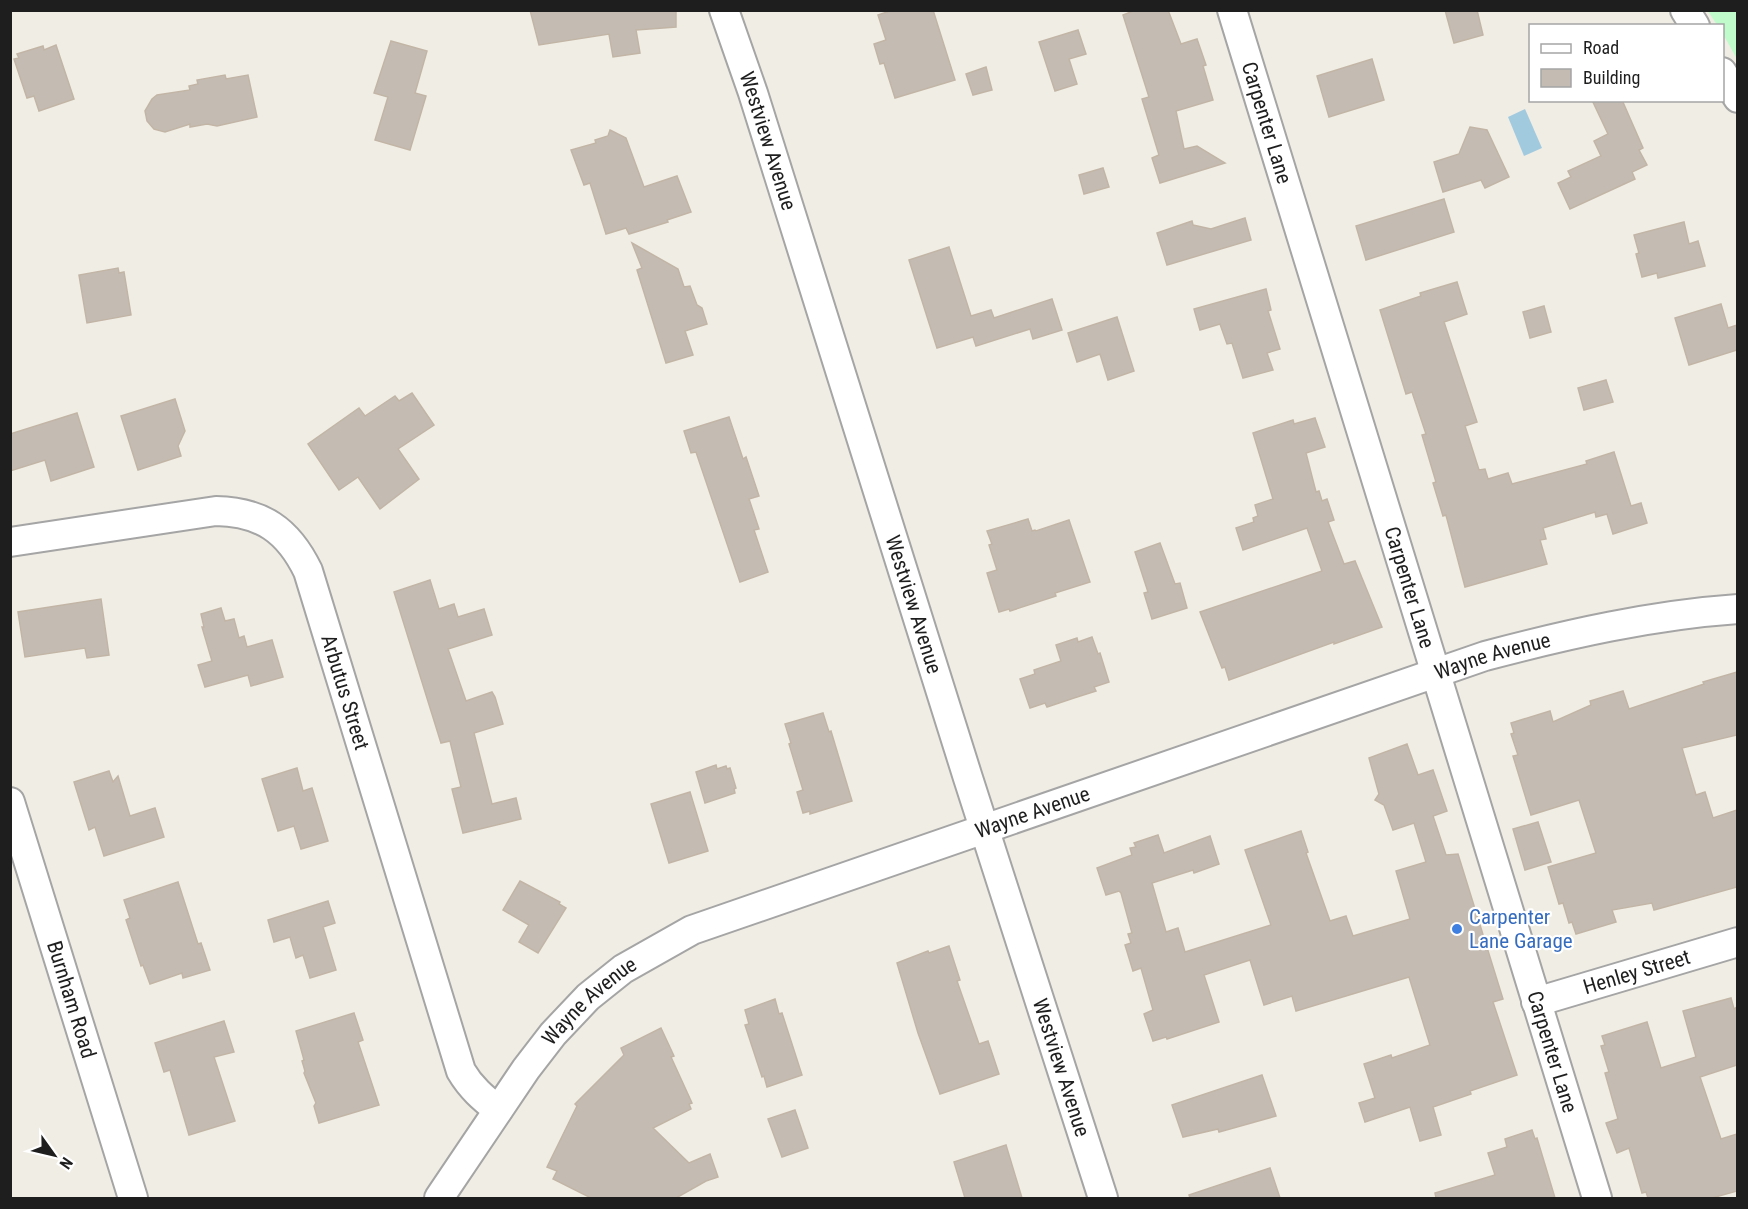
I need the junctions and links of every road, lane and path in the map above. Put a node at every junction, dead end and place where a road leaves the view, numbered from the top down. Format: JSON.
{"nodes":[{"id":1,"x":724,"y":10,"type":"edge"},
{"id":2,"x":1232,"y":10,"type":"edge"},
{"id":3,"x":1685,"y":10,"type":"edge"},
{"id":4,"x":1694,"y":24,"type":"edge"},
{"id":5,"x":1724,"y":75,"type":"edge"},
{"id":6,"x":1737,"y":98,"type":"edge"},
{"id":7,"x":10,"y":542,"type":"edge"},
{"id":8,"x":1737,"y":609,"type":"edge"},
{"id":9,"x":1435,"y":672,"type":"junction"},
{"id":10,"x":10,"y":802,"type":"edge"},
{"id":11,"x":985,"y":828,"type":"junction"},
{"id":12,"x":1737,"y":942,"type":"edge"},
{"id":13,"x":1536,"y":1002,"type":"junction"},
{"id":14,"x":498,"y":1110,"type":"junction"},
{"id":15,"x":132,"y":1198,"type":"edge"},
{"id":16,"x":439,"y":1198,"type":"edge"},
{"id":17,"x":1103,"y":1198,"type":"edge"},
{"id":18,"x":1597,"y":1198,"type":"edge"}],
"edges":[{"from":1,"to":11,"type":"street","name":"Westview Avenue"},
{"from":2,"to":9,"type":"street","name":"Carpenter Lane"},
{"from":3,"to":4,"type":"street"},
{"from":5,"to":6,"type":"street"},
{"from":7,"to":14,"type":"street","name":"Arbutus Street"},
{"from":8,"to":9,"type":"street","name":"Wayne Avenue"},
{"from":9,"to":11,"type":"street","name":"Wayne Avenue"},
{"from":9,"to":13,"type":"street","name":"Carpenter Lane"},
{"from":10,"to":15,"type":"street","name":"Burnham Road"},
{"from":11,"to":14,"type":"street","name":"Wayne Avenue"},
{"from":11,"to":17,"type":"street","name":"Westview Avenue"},
{"from":12,"to":13,"type":"street","name":"Henley Street"},
{"from":13,"to":18,"type":"street","name":"Carpenter Lane"},
{"from":14,"to":16,"type":"street","name":"Wayne Avenue"}]}
